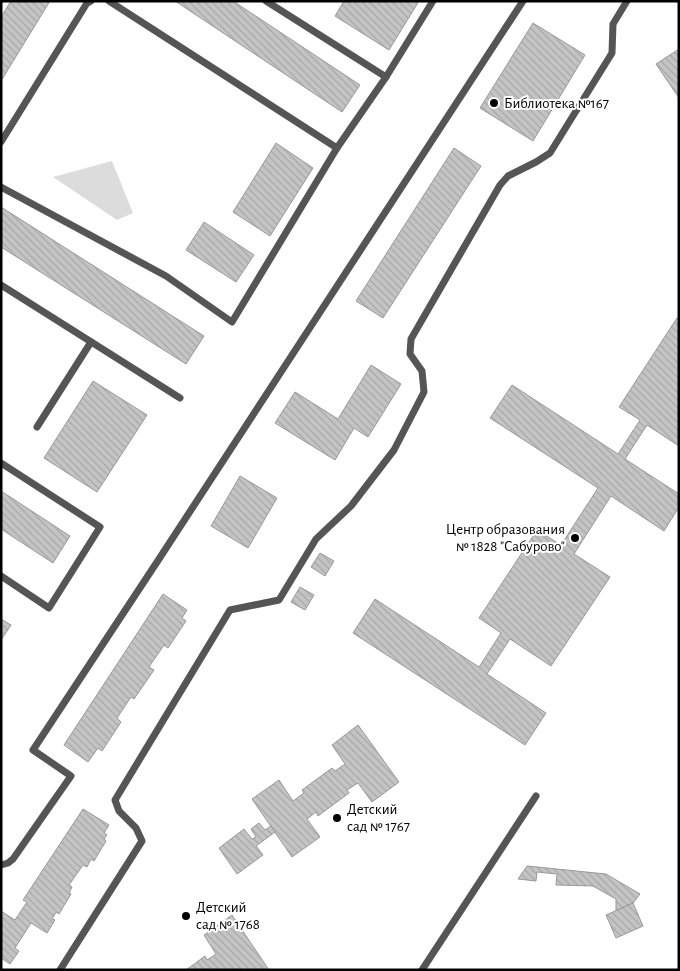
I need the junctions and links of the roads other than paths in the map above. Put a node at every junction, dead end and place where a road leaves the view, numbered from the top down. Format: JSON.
{"nodes":[{"id":1,"x":91,"y":1,"type":"edge"},
{"id":2,"x":109,"y":1,"type":"edge"},
{"id":3,"x":266,"y":1,"type":"edge"},
{"id":4,"x":433,"y":1,"type":"edge"},
{"id":5,"x":523,"y":1,"type":"edge"},
{"id":6,"x":627,"y":1,"type":"edge"},
{"id":7,"x":386,"y":77,"type":"junction"},
{"id":8,"x":1,"y":142,"type":"edge"},
{"id":9,"x":337,"y":148,"type":"junction"},
{"id":10,"x":1,"y":186,"type":"edge"},
{"id":11,"x":1,"y":285,"type":"edge"},
{"id":12,"x":92,"y":342,"type":"junction"},
{"id":13,"x":180,"y":398,"type":"dead end"},
{"id":14,"x":37,"y":428,"type":"dead end"},
{"id":15,"x":1,"y":463,"type":"edge"},
{"id":16,"x":1,"y":576,"type":"edge"},
{"id":17,"x":536,"y":796,"type":"dead end"},
{"id":18,"x":1,"y":865,"type":"edge"},
{"id":19,"x":60,"y":970,"type":"edge"},
{"id":20,"x":422,"y":970,"type":"edge"}],
"edges":[{"from":1,"to":8,"type":"lane"},
{"from":2,"to":9,"type":"lane"},
{"from":3,"to":7,"type":"lane"},
{"from":4,"to":7,"type":"lane"},
{"from":5,"to":18,"type":"lane"},
{"from":6,"to":19,"type":"lane"},
{"from":7,"to":9,"type":"lane"},
{"from":9,"to":10,"type":"lane"},
{"from":11,"to":12,"type":"lane"},
{"from":12,"to":13,"type":"lane"},
{"from":12,"to":14,"type":"lane"},
{"from":15,"to":16,"type":"lane"},
{"from":17,"to":20,"type":"lane"}]}
